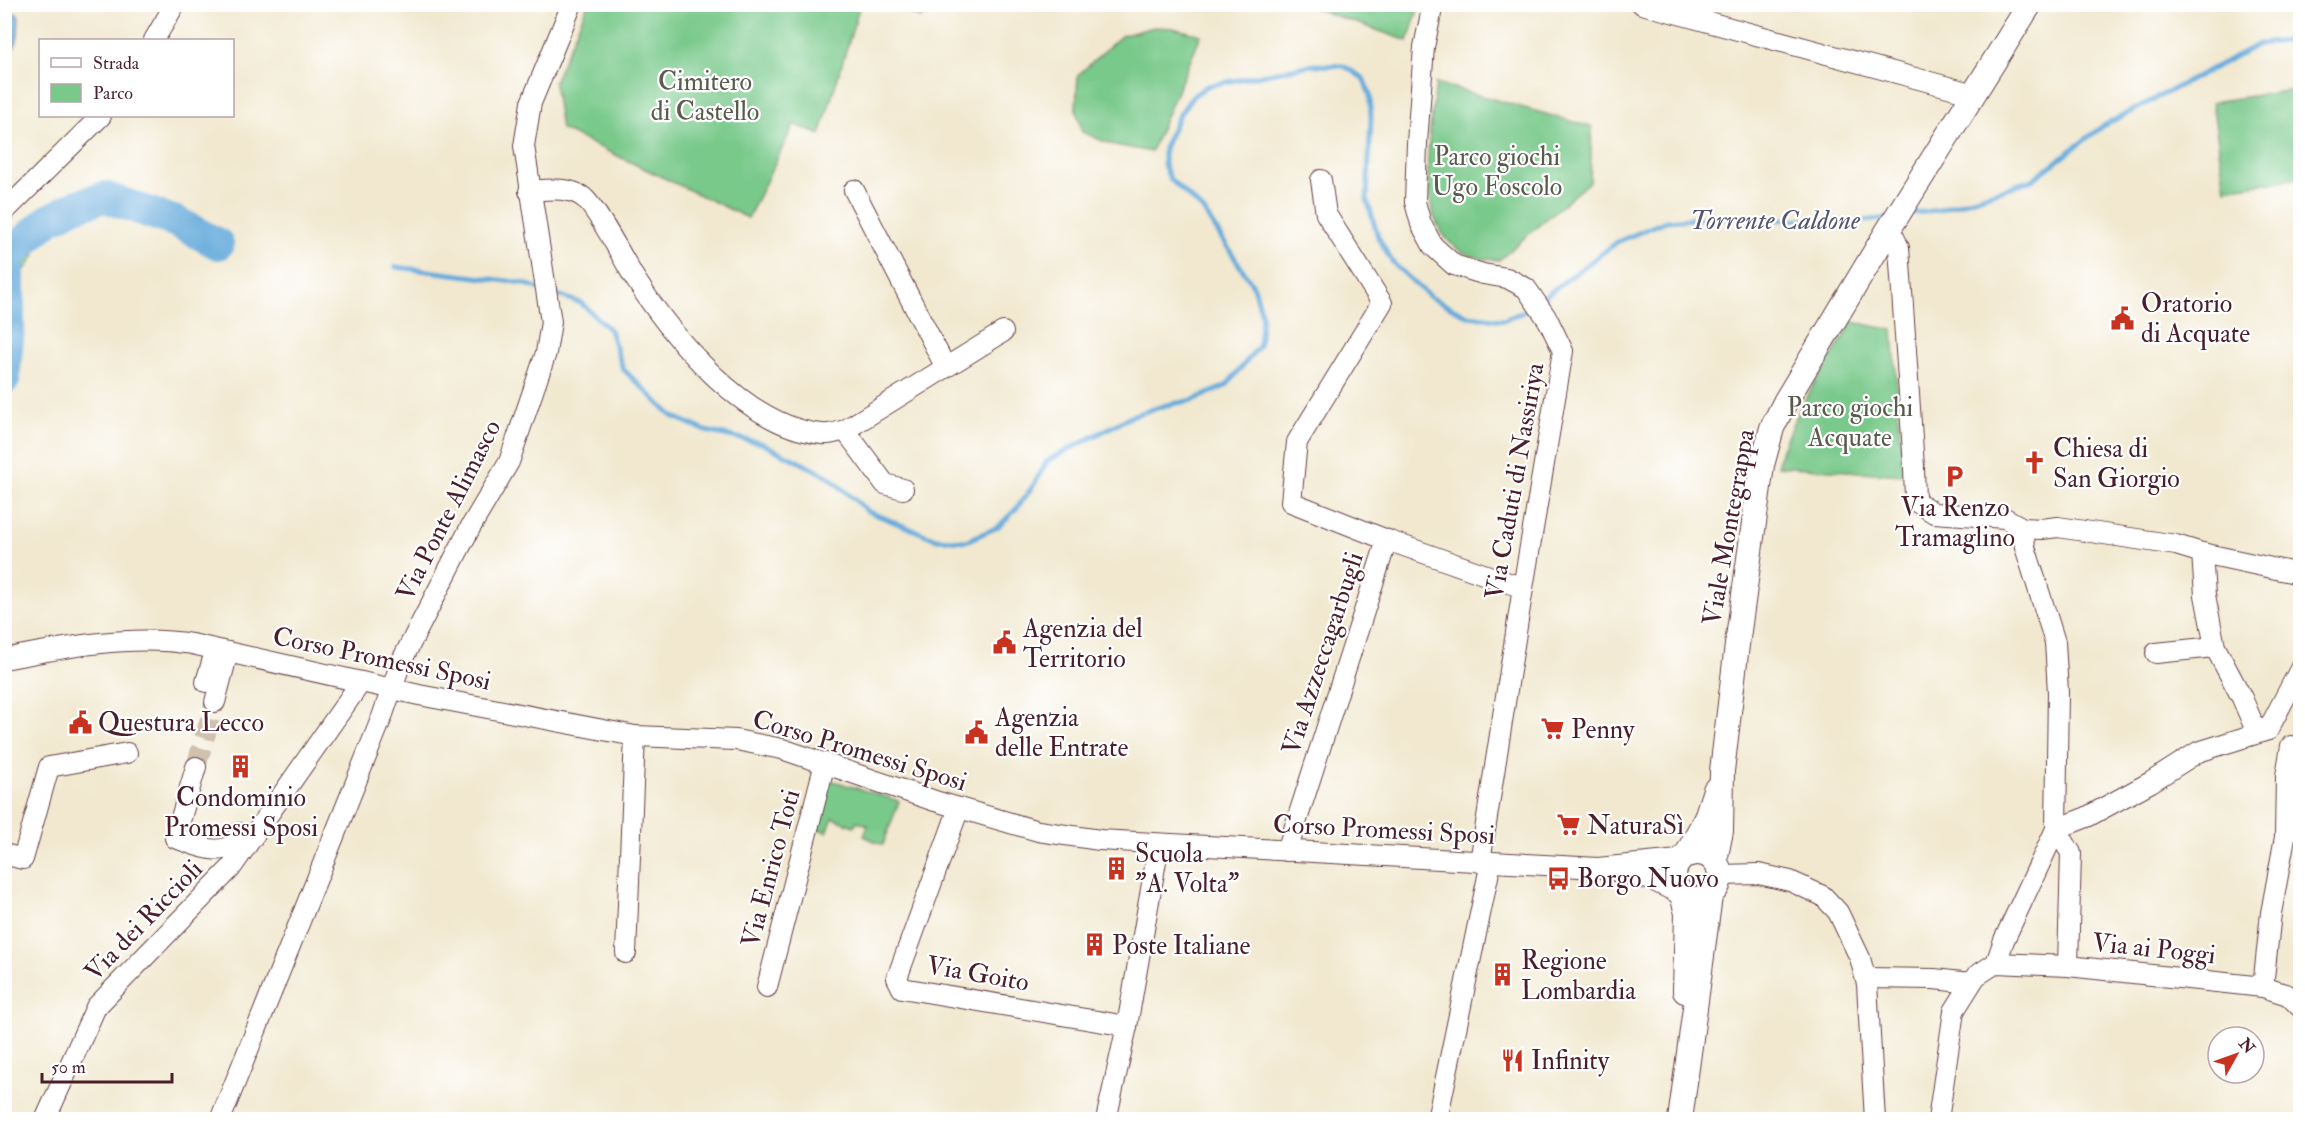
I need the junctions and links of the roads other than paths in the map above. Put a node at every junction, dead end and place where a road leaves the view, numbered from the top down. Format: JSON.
{"nodes":[{"id":1,"x":175,"y":4,"type":"edge"},
{"id":2,"x":572,"y":4,"type":"edge"},
{"id":3,"x":1433,"y":4,"type":"edge"},
{"id":4,"x":2030,"y":4,"type":"edge"},
{"id":5,"x":1643,"y":5,"type":"edge"},
{"id":6,"x":155,"y":39,"type":"edge"},
{"id":7,"x":1974,"y":96,"type":"junction"},
{"id":8,"x":100,"y":117,"type":"edge"},
{"id":9,"x":1321,"y":180,"type":"dead end"},
{"id":10,"x":854,"y":190,"type":"dead end"},
{"id":11,"x":529,"y":191,"type":"junction"},
{"id":12,"x":4,"y":212,"type":"edge"},
{"id":13,"x":1889,"y":229,"type":"junction"},
{"id":14,"x":1003,"y":332,"type":"dead end"},
{"id":15,"x":945,"y":366,"type":"junction"},
{"id":16,"x":845,"y":430,"type":"junction"},
{"id":17,"x":903,"y":489,"type":"dead end"},
{"id":18,"x":2032,"y":528,"type":"junction"},
{"id":19,"x":1387,"y":540,"type":"junction"},
{"id":20,"x":2202,"y":553,"type":"junction"},
{"id":21,"x":2301,"y":574,"type":"edge"},
{"id":22,"x":1523,"y":588,"type":"junction"},
{"id":23,"x":2215,"y":647,"type":"junction"},
{"id":24,"x":221,"y":650,"type":"junction"},
{"id":25,"x":2156,"y":653,"type":"dead end"},
{"id":26,"x":4,"y":659,"type":"edge"},
{"id":27,"x":2301,"y":669,"type":"edge"},
{"id":28,"x":206,"y":682,"type":"tunnel mouth"},
{"id":29,"x":361,"y":682,"type":"junction"},
{"id":30,"x":391,"y":688,"type":"junction"},
{"id":31,"x":215,"y":702,"type":"tunnel mouth"},
{"id":32,"x":2262,"y":732,"type":"junction"},
{"id":33,"x":635,"y":736,"type":"junction"},
{"id":34,"x":2296,"y":749,"type":"edge"},
{"id":35,"x":127,"y":753,"type":"dead end"},
{"id":36,"x":825,"y":763,"type":"junction"},
{"id":37,"x":196,"y":767,"type":"tunnel mouth"},
{"id":38,"x":1722,"y":771,"type":"junction"},
{"id":39,"x":959,"y":808,"type":"junction"},
{"id":40,"x":2056,"y":829,"type":"junction"},
{"id":41,"x":238,"y":833,"type":"dead end"},
{"id":42,"x":2293,"y":838,"type":"edge"},
{"id":43,"x":1159,"y":843,"type":"junction"},
{"id":44,"x":1287,"y":851,"type":"junction"},
{"id":45,"x":4,"y":854,"type":"edge"},
{"id":46,"x":1683,"y":857,"type":"junction"},
{"id":47,"x":1485,"y":862,"type":"junction"},
{"id":48,"x":1598,"y":868,"type":"junction"},
{"id":49,"x":1715,"y":877,"type":"junction"},
{"id":50,"x":1682,"y":895,"type":"junction"},
{"id":51,"x":626,"y":953,"type":"dead end"},
{"id":52,"x":1996,"y":963,"type":"junction"},
{"id":53,"x":2068,"y":966,"type":"junction"},
{"id":54,"x":1866,"y":978,"type":"junction"},
{"id":55,"x":1971,"y":983,"type":"junction"},
{"id":56,"x":767,"y":987,"type":"dead end"},
{"id":57,"x":2263,"y":987,"type":"junction"},
{"id":58,"x":2301,"y":1007,"type":"edge"},
{"id":59,"x":1127,"y":1026,"type":"junction"},
{"id":60,"x":45,"y":1119,"type":"edge"},
{"id":61,"x":220,"y":1119,"type":"edge"},
{"id":62,"x":1106,"y":1119,"type":"edge"},
{"id":63,"x":1437,"y":1119,"type":"edge"},
{"id":64,"x":1678,"y":1119,"type":"edge"},
{"id":65,"x":1875,"y":1119,"type":"edge"},
{"id":66,"x":1938,"y":1119,"type":"edge"}],
"edges":[{"from":1,"to":6,"type":"street"},
{"from":2,"to":11,"type":"street","name":"Via Ponte Alimasco"},
{"from":3,"to":22,"type":"street","name":"Via Caduti di Nassiriya"},
{"from":4,"to":7,"type":"main road","name":"Viale Montegrappa"},
{"from":5,"to":7,"type":"street"},
{"from":7,"to":13,"type":"main road","name":"Viale Montegrappa"},
{"from":8,"to":12,"type":"street"},
{"from":9,"to":19,"type":"street"},
{"from":10,"to":15,"type":"street"},
{"from":11,"to":16,"type":"street"},
{"from":11,"to":30,"type":"street","name":"Via Ponte Alimasco"},
{"from":13,"to":18,"type":"street"},
{"from":13,"to":38,"type":"main road","name":"Viale Montegrappa"},
{"from":14,"to":15,"type":"street"},
{"from":15,"to":16,"type":"street"},
{"from":16,"to":17,"type":"street"},
{"from":18,"to":20,"type":"street"},
{"from":18,"to":40,"type":"street"},
{"from":19,"to":22,"type":"street","name":"Via Azzeccagarbugli"},
{"from":19,"to":44,"type":"street","name":"Via Azzeccagarbugli"},
{"from":20,"to":21,"type":"street"},
{"from":20,"to":23,"type":"street"},
{"from":22,"to":47,"type":"street","name":"Via Caduti di Nassiriya"},
{"from":23,"to":25,"type":"street"},
{"from":23,"to":32,"type":"street"},
{"from":24,"to":26,"type":"street","name":"Corso Promessi Sposi"},
{"from":24,"to":28,"type":"street"},
{"from":24,"to":29,"type":"street","name":"Corso Promessi Sposi"},
{"from":24,"to":31,"type":"street"},
{"from":27,"to":32,"type":"street"},
{"from":29,"to":30,"type":"street","name":"Corso Promessi Sposi"},
{"from":29,"to":60,"type":"street","name":"Via dei Riccioli"},
{"from":30,"to":33,"type":"street","name":"Corso Promessi Sposi"},
{"from":30,"to":61,"type":"street","name":"Via Ponte Alimasco"},
{"from":32,"to":34,"type":"street"},
{"from":32,"to":40,"type":"street"},
{"from":33,"to":36,"type":"street","name":"Corso Promessi Sposi"},
{"from":33,"to":51,"type":"street"},
{"from":34,"to":42,"type":"street"},
{"from":35,"to":45,"type":"street"},
{"from":36,"to":39,"type":"street","name":"Corso Promessi Sposi"},
{"from":36,"to":56,"type":"street","name":"Via Enrico Toti"},
{"from":37,"to":41,"type":"street"},
{"from":38,"to":46,"type":"main road","name":"Viale Montegrappa"},
{"from":38,"to":49,"type":"main road","name":"Viale Montegrappa"},
{"from":39,"to":43,"type":"street","name":"Corso Promessi Sposi"},
{"from":39,"to":59,"type":"street","name":"Via Goito"},
{"from":40,"to":52,"type":"street"},
{"from":40,"to":53,"type":"street"},
{"from":42,"to":57,"type":"street"},
{"from":43,"to":44,"type":"street","name":"Corso Promessi Sposi"},
{"from":43,"to":59,"type":"street"},
{"from":44,"to":47,"type":"street","name":"Corso Promessi Sposi"},
{"from":46,"to":48,"type":"street","name":"Corso Promessi Sposi"},
{"from":46,"to":49,"type":"main road"},
{"from":46,"to":50,"type":"main road"},
{"from":47,"to":48,"type":"street","name":"Corso Promessi Sposi"},
{"from":47,"to":63,"type":"street","name":"Via Caduti di Nassiriya"},
{"from":48,"to":50,"type":"street","name":"Corso Promessi Sposi"},
{"from":49,"to":50,"type":"main road"},
{"from":49,"to":54,"type":"street"},
{"from":49,"to":64,"type":"main road","name":"Viale Montegrappa"},
{"from":50,"to":64,"type":"main road","name":"Viale Montegrappa"},
{"from":52,"to":53,"type":"street","name":"Via ai Poggi"},
{"from":52,"to":55,"type":"street"},
{"from":53,"to":57,"type":"street","name":"Via ai Poggi"},
{"from":54,"to":55,"type":"street"},
{"from":54,"to":65,"type":"street"},
{"from":55,"to":66,"type":"street"},
{"from":57,"to":58,"type":"street","name":"Via ai Poggi"},
{"from":59,"to":62,"type":"street"}]}
